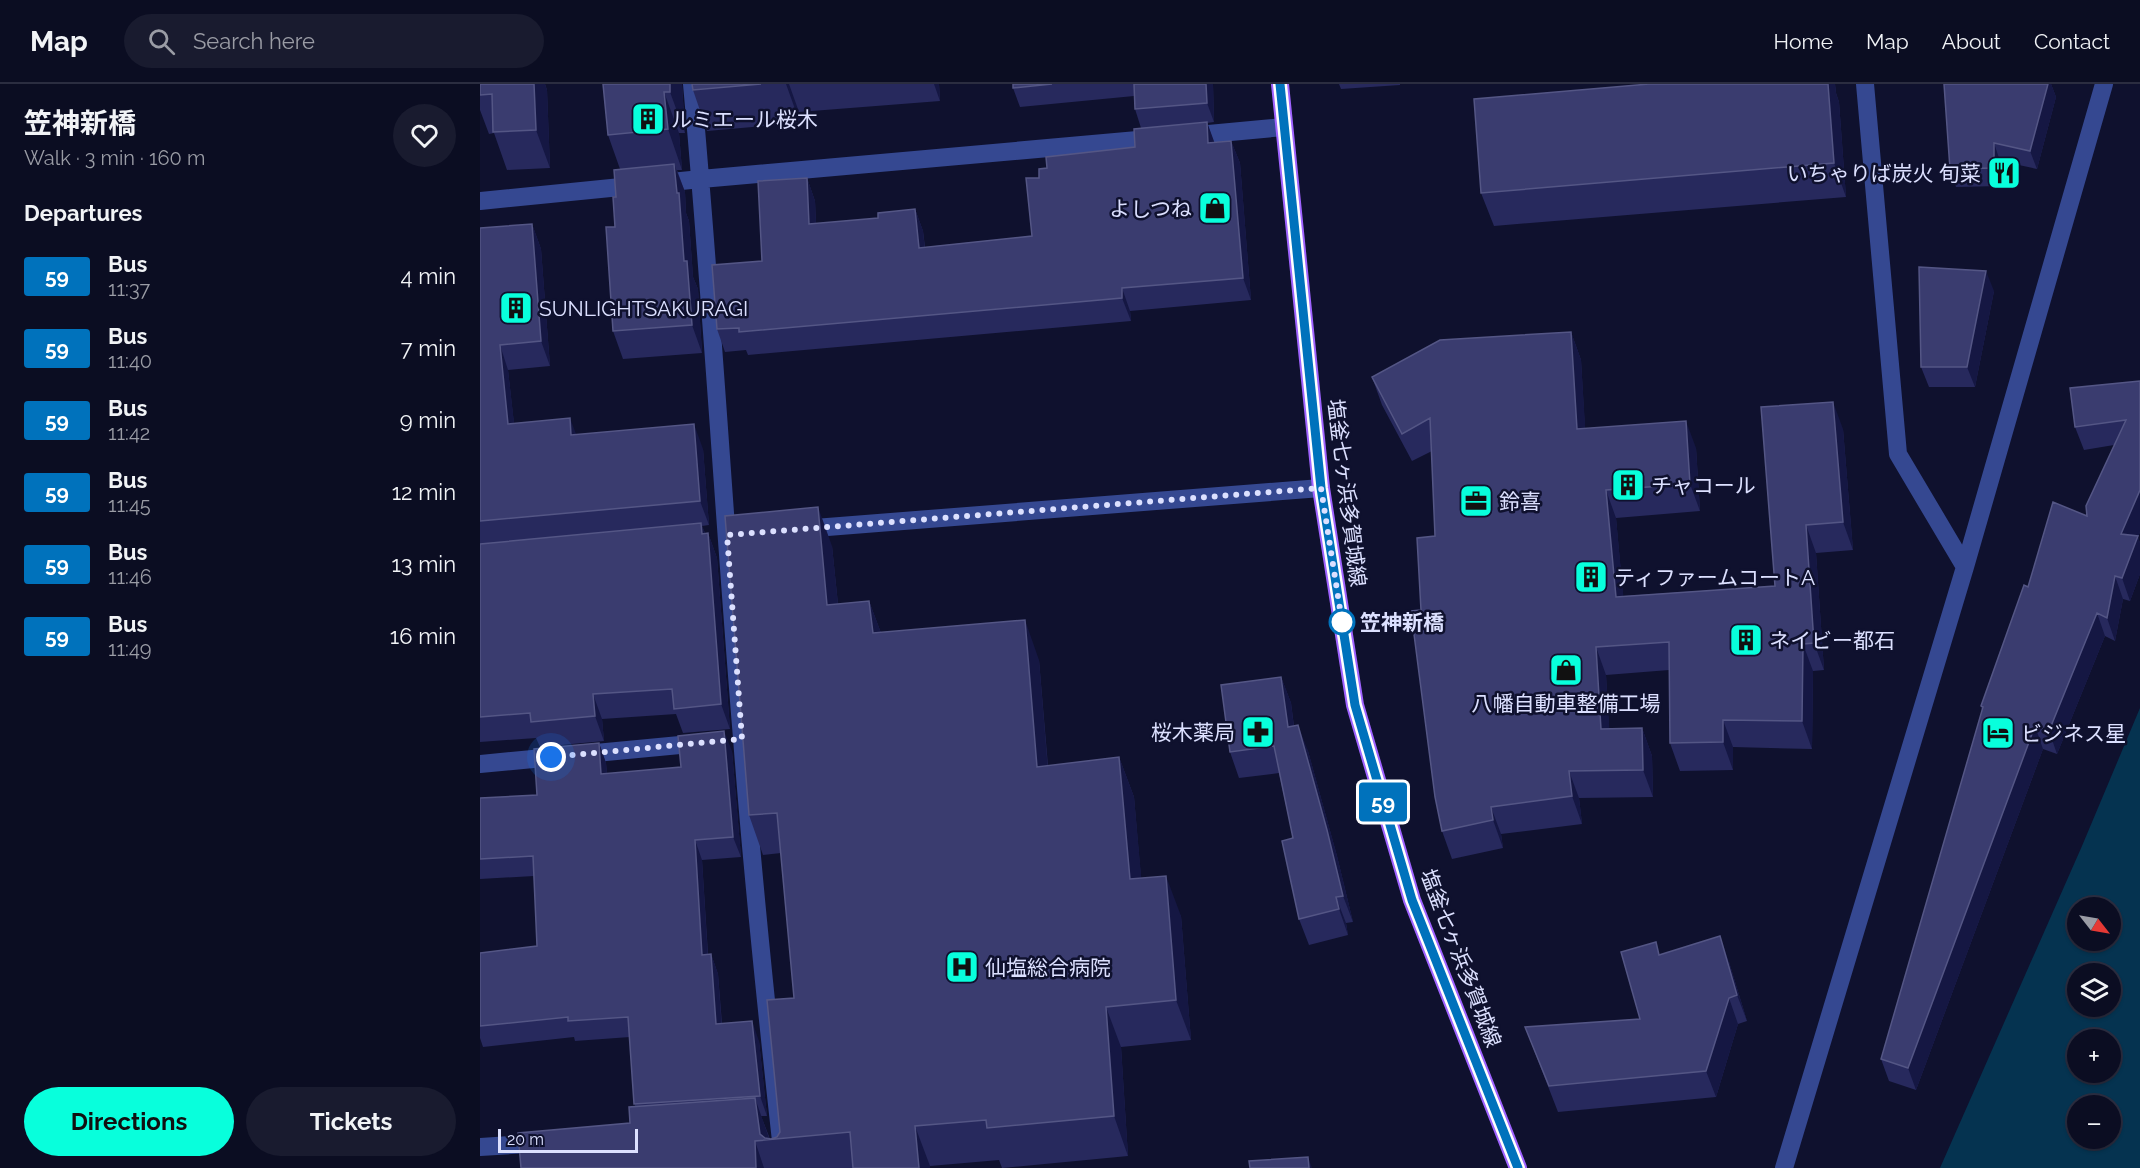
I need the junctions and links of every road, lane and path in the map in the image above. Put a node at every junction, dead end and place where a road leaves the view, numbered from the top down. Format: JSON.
{"nodes":[{"id":1,"x":692,"y":84,"type":"edge"},
{"id":2,"x":1280,"y":84,"type":"edge"},
{"id":3,"x":1865,"y":84,"type":"edge"},
{"id":4,"x":2104,"y":84,"type":"edge"},
{"id":5,"x":1284,"y":127,"type":"junction"},
{"id":6,"x":701,"y":179,"type":"junction"},
{"id":7,"x":480,"y":201,"type":"edge"},
{"id":8,"x":1321,"y":488,"type":"junction"},
{"id":9,"x":786,"y":531,"type":"edge"},
{"id":10,"x":733,"y":535,"type":"junction"},
{"id":11,"x":704,"y":537,"type":"edge"},
{"id":12,"x":1965,"y":567,"type":"junction"},
{"id":13,"x":730,"y":740,"type":"junction"},
{"id":14,"x":480,"y":764,"type":"edge"},
{"id":15,"x":564,"y":1142,"type":"edge"},
{"id":16,"x":480,"y":1148,"type":"edge"},
{"id":17,"x":784,"y":1168,"type":"edge"},
{"id":18,"x":1518,"y":1168,"type":"edge"},
{"id":19,"x":1784,"y":1168,"type":"edge"}],
"edges":[{"from":1,"to":6,"type":"street"},
{"from":2,"to":5,"type":"main road","name":"塩釜七ヶ浜多賀城線"},
{"from":3,"to":12,"type":"street"},
{"from":4,"to":12,"type":"street"},
{"from":5,"to":6,"type":"street"},
{"from":5,"to":8,"type":"main road","name":"塩釜七ヶ浜多賀城線"},
{"from":6,"to":7,"type":"street"},
{"from":6,"to":10,"type":"street"},
{"from":8,"to":9,"type":"street"},
{"from":8,"to":18,"type":"main road","name":"塩釜七ヶ浜多賀城線"},
{"from":10,"to":11,"type":"street"},
{"from":10,"to":13,"type":"street"},
{"from":12,"to":19,"type":"street"},
{"from":13,"to":14,"type":"street"},
{"from":13,"to":17,"type":"street"},
{"from":15,"to":16,"type":"street"}]}
